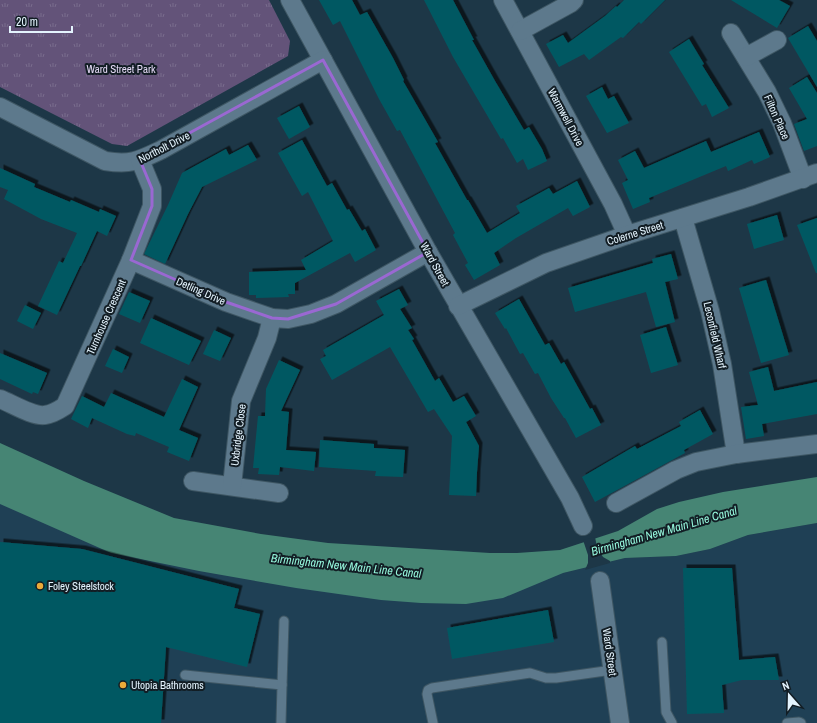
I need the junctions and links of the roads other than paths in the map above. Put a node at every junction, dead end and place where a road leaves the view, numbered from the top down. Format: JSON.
{"nodes":[{"id":1,"x":290,"y":0,"type":"edge"},
{"id":2,"x":503,"y":0,"type":"edge"},
{"id":3,"x":574,"y":0,"type":"edge"},
{"id":4,"x":520,"y":31,"type":"junction"},
{"id":5,"x":731,"y":33,"type":"dead end"},
{"id":6,"x":777,"y":40,"type":"dead end"},
{"id":7,"x":746,"y":57,"type":"junction"},
{"id":8,"x":323,"y":60,"type":"junction"},
{"id":9,"x":2,"y":114,"type":"edge"},
{"id":10,"x":140,"y":160,"type":"junction"},
{"id":11,"x":810,"y":176,"type":"edge"},
{"id":12,"x":683,"y":218,"type":"junction"},
{"id":13,"x":627,"y":235,"type":"junction"},
{"id":14,"x":428,"y":252,"type":"junction"},
{"id":15,"x":131,"y":260,"type":"junction"},
{"id":16,"x":458,"y":306,"type":"junction"},
{"id":17,"x":272,"y":318,"type":"junction"},
{"id":18,"x":0,"y":398,"type":"edge"},
{"id":19,"x":817,"y":444,"type":"edge"},
{"id":20,"x":736,"y":454,"type":"junction"},
{"id":21,"x":193,"y":481,"type":"dead end"},
{"id":22,"x":232,"y":486,"type":"junction"},
{"id":23,"x":279,"y":492,"type":"dead end"},
{"id":24,"x":616,"y":503,"type":"dead end"},
{"id":25,"x":583,"y":526,"type":"dead end"},
{"id":26,"x":600,"y":581,"type":"dead end"},
{"id":27,"x":284,"y":621,"type":"dead end"},
{"id":28,"x":662,"y":642,"type":"dead end"},
{"id":29,"x":612,"y":670,"type":"junction"},
{"id":30,"x":185,"y":675,"type":"dead end"},
{"id":31,"x":282,"y":685,"type":"junction"},
{"id":32,"x":281,"y":723,"type":"edge"},
{"id":33,"x":433,"y":723,"type":"edge"},
{"id":34,"x":620,"y":723,"type":"edge"},
{"id":35,"x":672,"y":723,"type":"edge"},
{"id":36,"x":787,"y":723,"type":"edge"},
{"id":37,"x":801,"y":723,"type":"edge"}],
"edges":[{"from":1,"to":8,"type":"street","name":"Ward Street"},
{"from":2,"to":4,"type":"street","name":"Warmwell Drive"},
{"from":3,"to":4,"type":"street"},
{"from":4,"to":13,"type":"street","name":"Warmwell Drive"},
{"from":5,"to":7,"type":"street","name":"Filton Place"},
{"from":6,"to":7,"type":"street"},
{"from":7,"to":11,"type":"street","name":"Filton Place"},
{"from":8,"to":10,"type":"street","name":"Northolt Drive"},
{"from":8,"to":14,"type":"street","name":"Ward Street"},
{"from":9,"to":10,"type":"street","name":"Northolt Drive"},
{"from":10,"to":15,"type":"street","name":"Turnhouse Crescent"},
{"from":11,"to":12,"type":"street","name":"Colerne Street"},
{"from":12,"to":13,"type":"street","name":"Colerne Street"},
{"from":12,"to":20,"type":"street","name":"Leconfield Wharf"},
{"from":13,"to":16,"type":"street","name":"Colerne Street"},
{"from":14,"to":16,"type":"street","name":"Ward Street"},
{"from":14,"to":17,"type":"street","name":"Detling Drive"},
{"from":15,"to":17,"type":"street","name":"Detling Drive"},
{"from":15,"to":18,"type":"street","name":"Turnhouse Crescent"},
{"from":16,"to":25,"type":"street","name":"Ward Street"},
{"from":17,"to":22,"type":"street","name":"Uxbridge Close"},
{"from":19,"to":20,"type":"street"},
{"from":20,"to":24,"type":"street"},
{"from":21,"to":22,"type":"street"},
{"from":22,"to":23,"type":"street"},
{"from":26,"to":29,"type":"street","name":"Ward Street"},
{"from":27,"to":31,"type":"lane"},
{"from":28,"to":35,"type":"lane"},
{"from":29,"to":33,"type":"lane"},
{"from":29,"to":34,"type":"street","name":"Ward Street"},
{"from":30,"to":31,"type":"lane"},
{"from":31,"to":32,"type":"lane"},
{"from":36,"to":37,"type":"lane"}]}
